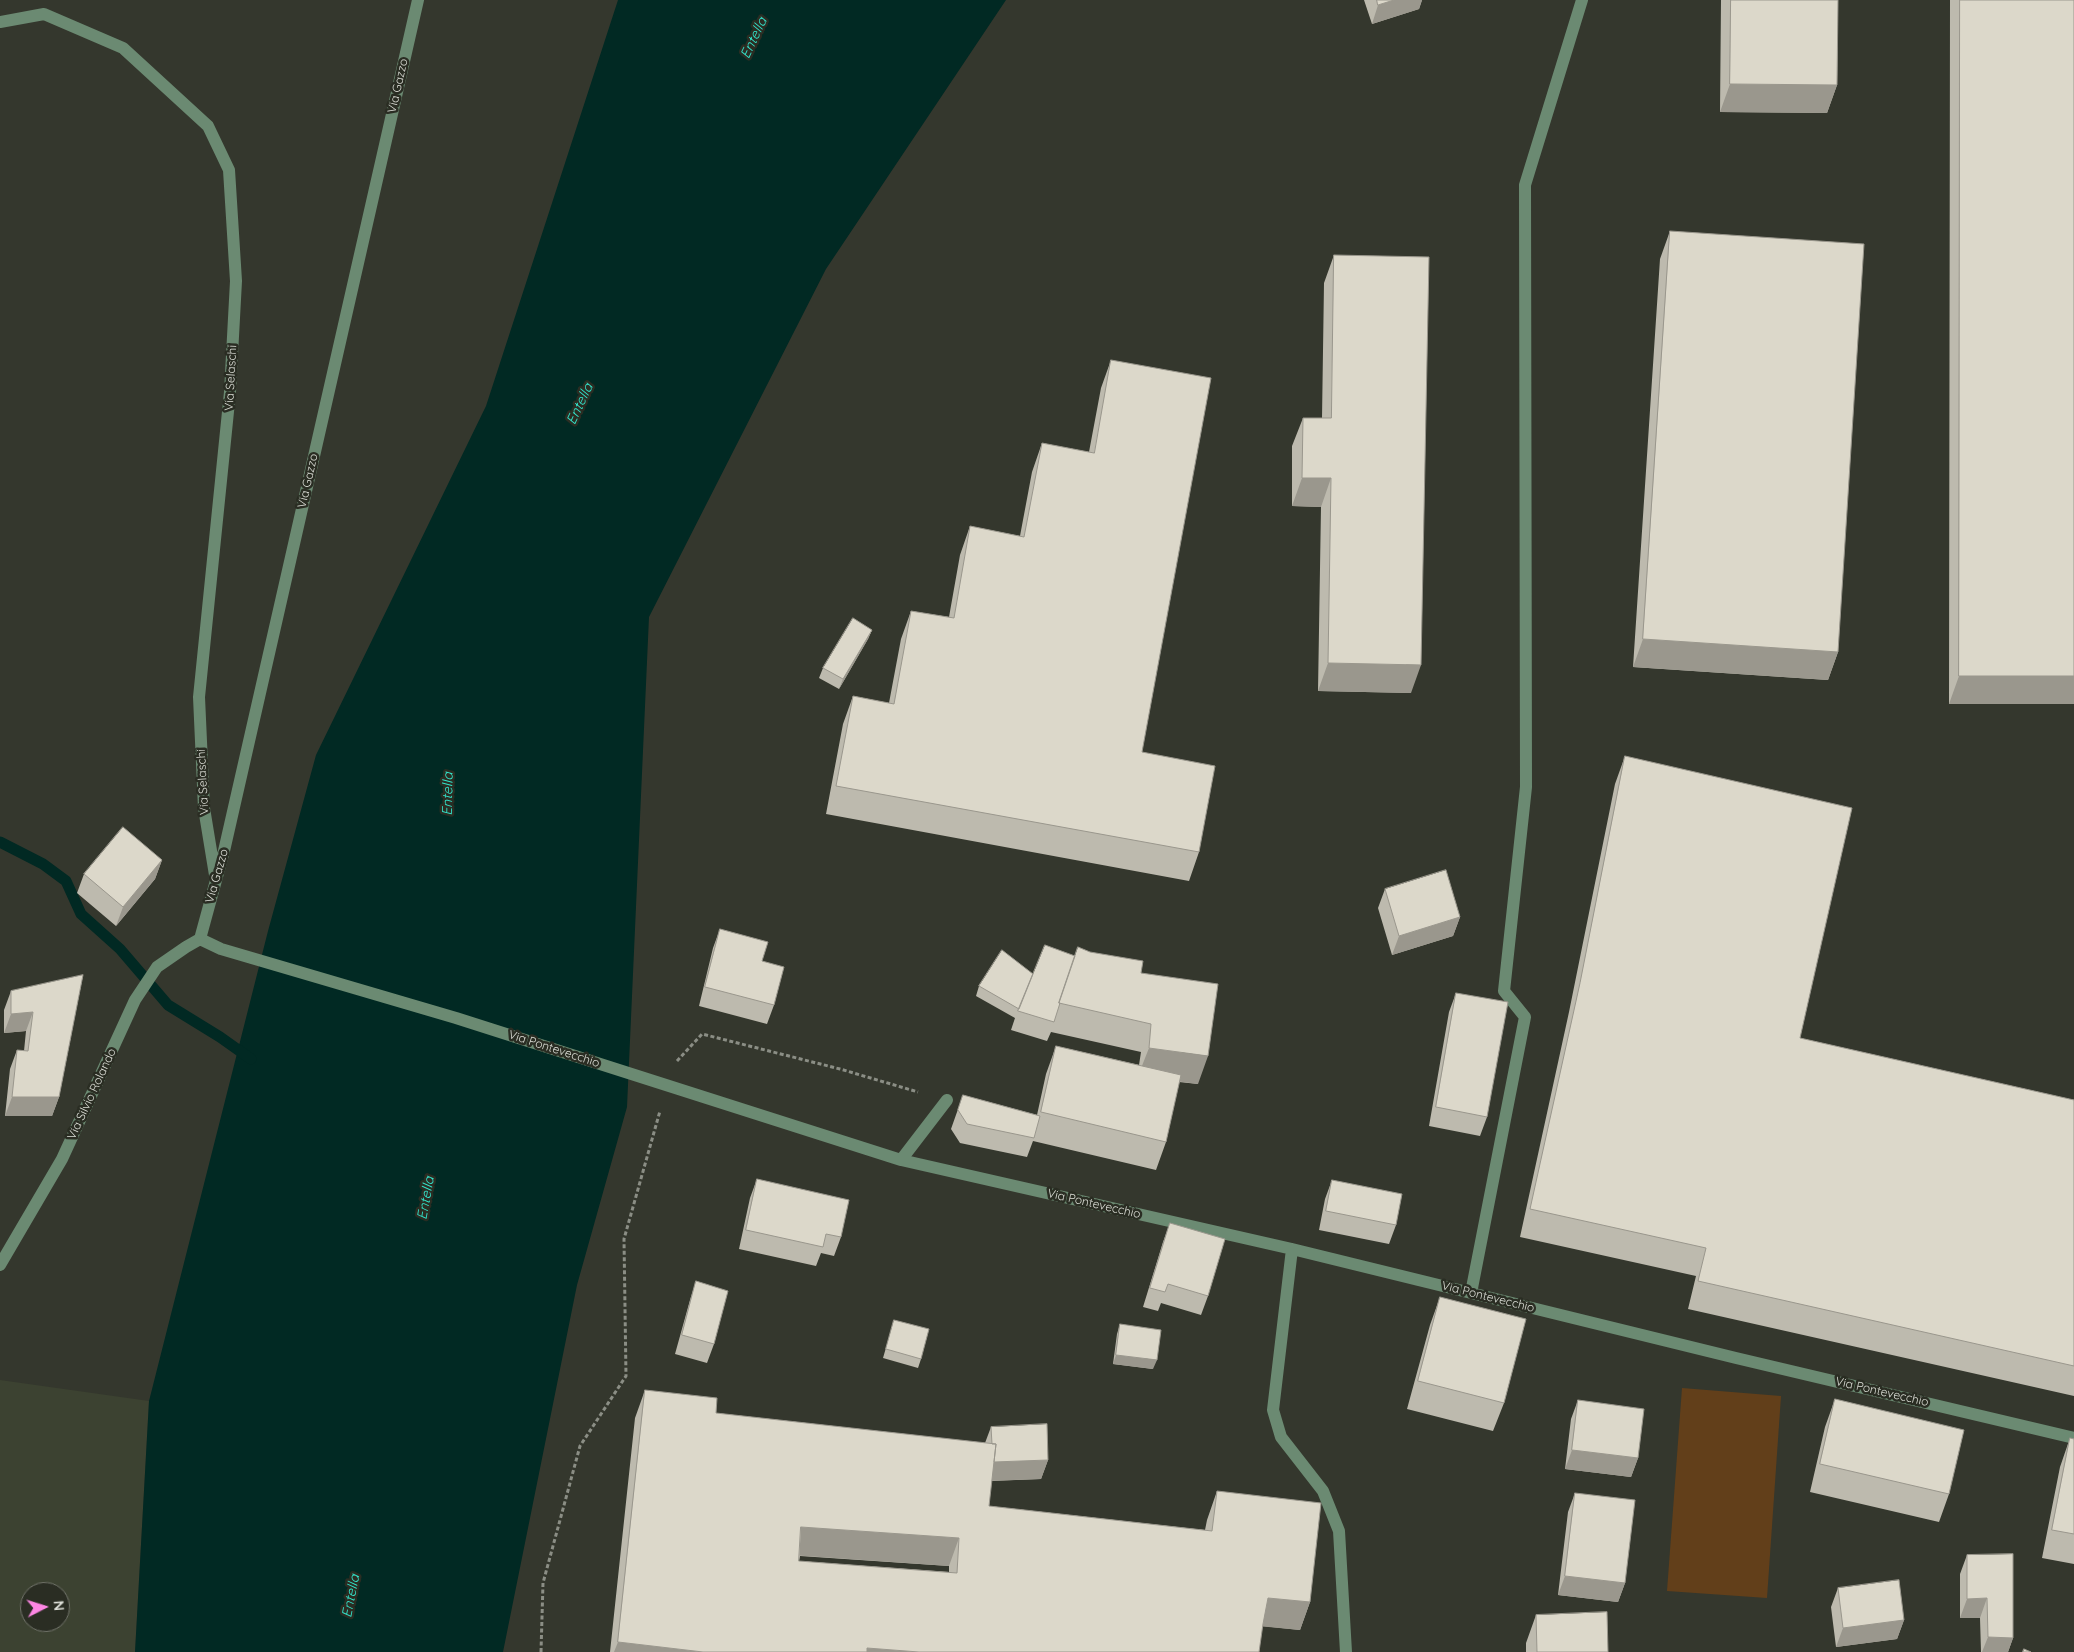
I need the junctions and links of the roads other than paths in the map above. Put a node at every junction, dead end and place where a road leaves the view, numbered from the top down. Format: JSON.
{"nodes":[{"id":1,"x":418,"y":0,"type":"edge"},
{"id":2,"x":1582,"y":0,"type":"edge"},
{"id":3,"x":0,"y":22,"type":"edge"},
{"id":4,"x":215,"y":879,"type":"junction"},
{"id":5,"x":200,"y":939,"type":"junction"},
{"id":6,"x":947,"y":1100,"type":"road end"},
{"id":7,"x":901,"y":1160,"type":"junction"},
{"id":8,"x":1292,"y":1250,"type":"junction"},
{"id":9,"x":0,"y":1265,"type":"edge"},
{"id":10,"x":1471,"y":1293,"type":"junction"},
{"id":11,"x":2074,"y":1438,"type":"edge"},
{"id":12,"x":1346,"y":1652,"type":"edge"}],
"edges":[{"from":1,"to":4,"type":"street","name":"Via Gazzo"},
{"from":2,"to":10,"type":"street"},
{"from":3,"to":4,"type":"street","name":"Via Selaschi"},
{"from":4,"to":5,"type":"street","name":"Via Gazzo"},
{"from":5,"to":7,"type":"street","name":"Via Pontevecchio"},
{"from":5,"to":9,"type":"street","name":"Via Silvio Rolando"},
{"from":6,"to":7,"type":"street"},
{"from":7,"to":8,"type":"street","name":"Via Pontevecchio"},
{"from":8,"to":10,"type":"street","name":"Via Pontevecchio"},
{"from":8,"to":12,"type":"street"},
{"from":10,"to":11,"type":"street","name":"Via Pontevecchio"}]}
